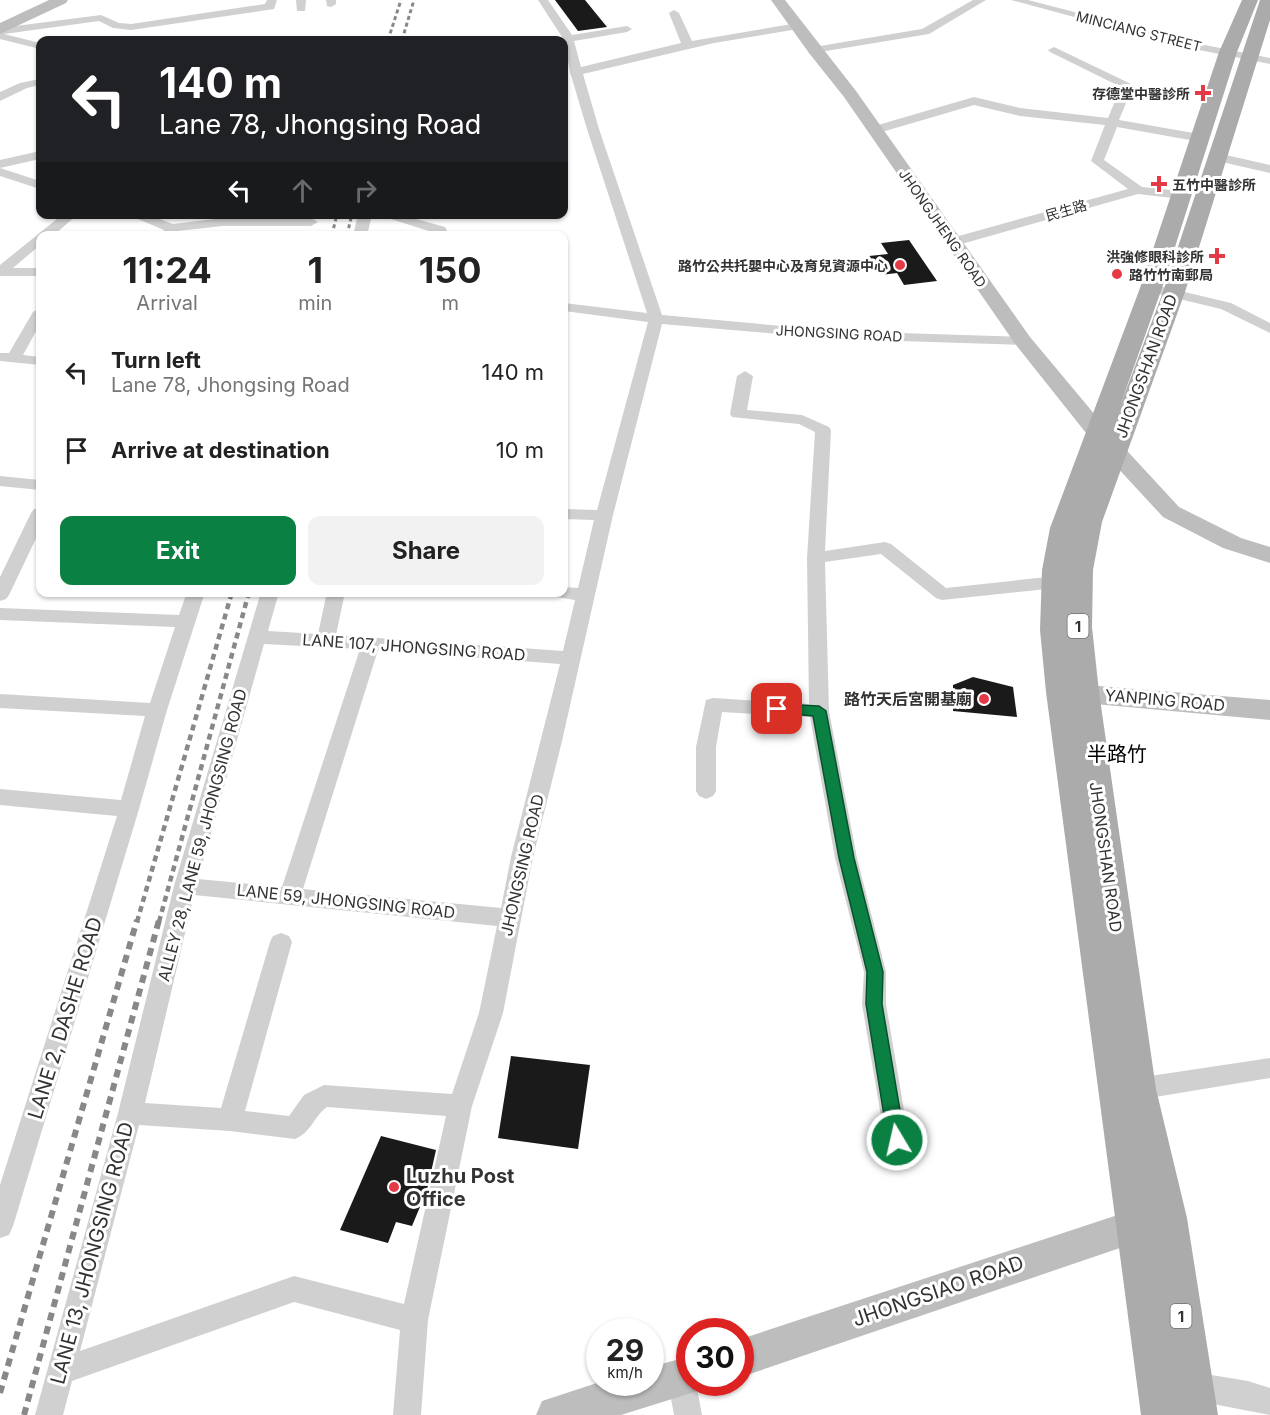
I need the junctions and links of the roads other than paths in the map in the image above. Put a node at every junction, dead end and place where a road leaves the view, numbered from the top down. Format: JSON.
{"nodes":[{"id":1,"x":61,"y":0,"type":"edge"},
{"id":2,"x":272,"y":0,"type":"edge"},
{"id":3,"x":543,"y":0,"type":"edge"},
{"id":4,"x":778,"y":0,"type":"edge"},
{"id":5,"x":981,"y":0,"type":"edge"},
{"id":6,"x":1016,"y":0,"type":"edge"},
{"id":7,"x":1250,"y":0,"type":"edge"},
{"id":8,"x":1268,"y":0,"type":"edge"},
{"id":9,"x":675,"y":13,"type":"dead end"},
{"id":10,"x":798,"y":26,"type":"junction"},
{"id":11,"x":627,"y":29,"type":"dead end"},
{"id":12,"x":0,"y":32,"type":"edge"},
{"id":13,"x":566,"y":36,"type":"edge"},
{"id":14,"x":568,"y":39,"type":"joint"},
{"id":15,"x":687,"y":43,"type":"junction"},
{"id":16,"x":36,"y":45,"type":"edge"},
{"id":17,"x":814,"y":50,"type":"junction"},
{"id":18,"x":1054,"y":50,"type":"dead end"},
{"id":19,"x":1250,"y":56,"type":"edge"},
{"id":20,"x":576,"y":72,"type":"junction"},
{"id":21,"x":36,"y":83,"type":"edge"},
{"id":22,"x":0,"y":97,"type":"edge"},
{"id":23,"x":1114,"y":123,"type":"junction"},
{"id":24,"x":875,"y":130,"type":"junction"},
{"id":25,"x":1209,"y":147,"type":"junction"},
{"id":26,"x":36,"y":156,"type":"edge"},
{"id":27,"x":0,"y":164,"type":"edge"},
{"id":28,"x":1270,"y":170,"type":"edge"},
{"id":29,"x":0,"y":172,"type":"edge"},
{"id":30,"x":36,"y":184,"type":"edge"},
{"id":31,"x":1138,"y":190,"type":"junction"},
{"id":32,"x":1181,"y":195,"type":"junction"},
{"id":33,"x":66,"y":219,"type":"edge"},
{"id":34,"x":143,"y":219,"type":"edge"},
{"id":35,"x":399,"y":219,"type":"edge"},
{"id":36,"x":311,"y":224,"type":"edge"},
{"id":37,"x":50,"y":231,"type":"edge"},
{"id":38,"x":168,"y":231,"type":"edge"},
{"id":39,"x":175,"y":231,"type":"edge"},
{"id":40,"x":441,"y":231,"type":"edge"},
{"id":41,"x":36,"y":241,"type":"edge"},
{"id":42,"x":953,"y":242,"type":"junction"},
{"id":43,"x":0,"y":272,"type":"edge"},
{"id":44,"x":36,"y":272,"type":"edge"},
{"id":45,"x":1162,"y":290,"type":"junction"},
{"id":46,"x":568,"y":308,"type":"edge"},
{"id":47,"x":36,"y":317,"type":"edge"},
{"id":48,"x":656,"y":319,"type":"junction"},
{"id":49,"x":1270,"y":329,"type":"edge"},
{"id":50,"x":1023,"y":341,"type":"junction"},
{"id":51,"x":7,"y":357,"type":"edge"},
{"id":52,"x":36,"y":361,"type":"edge"},
{"id":53,"x":745,"y":376,"type":"dead end"},
{"id":54,"x":1106,"y":442,"type":"junction"},
{"id":55,"x":0,"y":481,"type":"edge"},
{"id":56,"x":36,"y":484,"type":"edge"},
{"id":57,"x":568,"y":514,"type":"edge"},
{"id":58,"x":603,"y":515,"type":"junction"},
{"id":59,"x":33,"y":544,"type":"edge"},
{"id":60,"x":1270,"y":555,"type":"edge"},
{"id":61,"x":816,"y":558,"type":"junction"},
{"id":62,"x":1056,"y":582,"type":"junction"},
{"id":63,"x":568,"y":593,"type":"edge"},
{"id":64,"x":0,"y":595,"type":"edge"},
{"id":65,"x":584,"y":595,"type":"junction"},
{"id":66,"x":194,"y":597,"type":"edge"},
{"id":67,"x":269,"y":597,"type":"edge"},
{"id":68,"x":335,"y":597,"type":"edge"},
{"id":69,"x":0,"y":614,"type":"edge"},
{"id":70,"x":187,"y":621,"type":"junction"},
{"id":71,"x":258,"y":637,"type":"junction"},
{"id":72,"x":326,"y":640,"type":"junction"},
{"id":73,"x":371,"y":643,"type":"junction"},
{"id":74,"x":570,"y":658,"type":"junction"},
{"id":75,"x":1072,"y":692,"type":"junction"},
{"id":76,"x":0,"y":701,"type":"edge"},
{"id":77,"x":157,"y":710,"type":"junction"},
{"id":78,"x":1270,"y":710,"type":"edge"},
{"id":79,"x":819,"y":711,"type":"junction"},
{"id":80,"x":706,"y":791,"type":"dead end"},
{"id":81,"x":0,"y":797,"type":"edge"},
{"id":82,"x":129,"y":809,"type":"junction"},
{"id":83,"x":185,"y":886,"type":"junction"},
{"id":84,"x":290,"y":895,"type":"junction"},
{"id":85,"x":508,"y":918,"type":"junction"},
{"id":86,"x":281,"y":942,"type":"dead end"},
{"id":87,"x":1270,"y":1068,"type":"edge"},
{"id":88,"x":1137,"y":1089,"type":"junction"},
{"id":89,"x":460,"y":1106,"type":"junction"},
{"id":90,"x":130,"y":1113,"type":"junction"},
{"id":91,"x":230,"y":1120,"type":"junction"},
{"id":92,"x":897,"y":1140,"type":"dead end"},
{"id":93,"x":1151,"y":1221,"type":"junction"},
{"id":94,"x":0,"y":1226,"type":"edge"},
{"id":95,"x":414,"y":1320,"type":"junction"},
{"id":96,"x":754,"y":1354,"type":"edge"},
{"id":97,"x":59,"y":1372,"type":"junction"},
{"id":98,"x":676,"y":1379,"type":"edge"},
{"id":99,"x":687,"y":1396,"type":"edge"},
{"id":100,"x":1178,"y":1400,"type":"edge"},
{"id":101,"x":1270,"y":1402,"type":"edge"},
{"id":102,"x":49,"y":1415,"type":"edge"},
{"id":103,"x":407,"y":1415,"type":"edge"},
{"id":104,"x":556,"y":1415,"type":"edge"},
{"id":105,"x":688,"y":1415,"type":"edge"}],
"edges":[{"from":1,"to":12,"type":"street"},
{"from":2,"to":12,"type":"street"},
{"from":3,"to":13,"type":"street"},
{"from":4,"to":10,"type":"street","name":"JHONGJHENG ROAD"},
{"from":5,"to":17,"type":"street"},
{"from":6,"to":19,"type":"street","name":"MINCIANG STREET"},
{"from":7,"to":19,"type":"main road","name":"JHONGSHAN ROAD","number":"1"},
{"from":8,"to":19,"type":"main road","name":"JHONGSHAN ROAD","number":"1"},
{"from":9,"to":15,"type":"street"},
{"from":10,"to":15,"type":"street"},
{"from":10,"to":17,"type":"street","name":"JHONGJHENG ROAD"},
{"from":11,"to":14,"type":"street"},
{"from":12,"to":16,"type":"street"},
{"from":14,"to":20,"type":"street"},
{"from":15,"to":20,"type":"street"},
{"from":17,"to":24,"type":"street","name":"JHONGJHENG ROAD"},
{"from":18,"to":23,"type":"street"},
{"from":19,"to":25,"type":"main road","name":"JHONGSHAN ROAD","number":"1"},
{"from":20,"to":48,"type":"street"},
{"from":21,"to":22,"type":"street"},
{"from":23,"to":24,"type":"street"},
{"from":23,"to":25,"type":"street"},
{"from":23,"to":31,"type":"street"},
{"from":24,"to":42,"type":"street","name":"JHONGJHENG ROAD"},
{"from":25,"to":28,"type":"street"},
{"from":25,"to":32,"type":"main road","name":"JHONGSHAN ROAD","number":"1"},
{"from":25,"to":45,"type":"main road","name":"JHONGSHAN ROAD","number":"1"},
{"from":26,"to":27,"type":"street"},
{"from":29,"to":30,"type":"street"},
{"from":31,"to":32,"type":"street","name":"民生路"},
{"from":31,"to":42,"type":"street","name":"民生路"},
{"from":32,"to":45,"type":"main road","name":"JHONGSHAN ROAD","number":"1"},
{"from":33,"to":37,"type":"street"},
{"from":34,"to":38,"type":"street"},
{"from":35,"to":40,"type":"street"},
{"from":36,"to":39,"type":"street"},
{"from":41,"to":43,"type":"street"},
{"from":42,"to":50,"type":"street","name":"JHONGJHENG ROAD"},
{"from":43,"to":44,"type":"street"},
{"from":45,"to":49,"type":"street"},
{"from":45,"to":54,"type":"main road","name":"JHONGSHAN ROAD","number":"1"},
{"from":46,"to":48,"type":"street"},
{"from":47,"to":51,"type":"street"},
{"from":48,"to":50,"type":"street","name":"JHONGSING ROAD"},
{"from":48,"to":58,"type":"street","name":"JHONGSING ROAD"},
{"from":50,"to":54,"type":"street","name":"JHONGJHENG ROAD"},
{"from":51,"to":52,"type":"street"},
{"from":53,"to":61,"type":"street"},
{"from":54,"to":60,"type":"street","name":"JHONGJHENG ROAD"},
{"from":54,"to":62,"type":"main road","name":"JHONGSHAN ROAD","number":"1"},
{"from":54,"to":75,"type":"main road","name":"JHONGSHAN ROAD","number":"1"},
{"from":55,"to":56,"type":"street"},
{"from":57,"to":58,"type":"street"},
{"from":58,"to":65,"type":"street","name":"JHONGSING ROAD"},
{"from":59,"to":64,"type":"street"},
{"from":61,"to":62,"type":"street"},
{"from":61,"to":79,"type":"street"},
{"from":62,"to":75,"type":"main road","name":"JHONGSHAN ROAD","number":"1"},
{"from":63,"to":65,"type":"street"},
{"from":65,"to":74,"type":"street","name":"JHONGSING ROAD"},
{"from":66,"to":70,"type":"street","name":"LANE 2, DASHE ROAD"},
{"from":67,"to":71,"type":"street","name":"ALLEY 28, LANE 59, JHONGSING ROAD"},
{"from":68,"to":72,"type":"street"},
{"from":69,"to":70,"type":"street"},
{"from":70,"to":77,"type":"street","name":"LANE 2, DASHE ROAD"},
{"from":71,"to":72,"type":"street","name":"LANE 107, JHONGSING ROAD"},
{"from":71,"to":83,"type":"street","name":"ALLEY 28, LANE 59, JHONGSING ROAD"},
{"from":72,"to":73,"type":"street","name":"LANE 107, JHONGSING ROAD"},
{"from":73,"to":74,"type":"street","name":"LANE 107, JHONGSING ROAD"},
{"from":73,"to":84,"type":"street"},
{"from":74,"to":85,"type":"street","name":"JHONGSING ROAD"},
{"from":75,"to":78,"type":"street","name":"YANPING ROAD"},
{"from":75,"to":88,"type":"main road","name":"JHONGSHAN ROAD","number":"1"},
{"from":75,"to":93,"type":"main road","name":"JHONGSHAN ROAD","number":"1"},
{"from":76,"to":77,"type":"street"},
{"from":77,"to":82,"type":"street","name":"LANE 2, DASHE ROAD"},
{"from":79,"to":80,"type":"street"},
{"from":79,"to":92,"type":"street"},
{"from":81,"to":82,"type":"street"},
{"from":82,"to":94,"type":"street","name":"LANE 2, DASHE ROAD"},
{"from":83,"to":84,"type":"street","name":"LANE 59, JHONGSING ROAD"},
{"from":83,"to":90,"type":"street","name":"ALLEY 28, LANE 59, JHONGSING ROAD"},
{"from":84,"to":85,"type":"street","name":"LANE 59, JHONGSING ROAD"},
{"from":85,"to":89,"type":"street","name":"JHONGSING ROAD"},
{"from":86,"to":91,"type":"street"},
{"from":87,"to":88,"type":"street"},
{"from":88,"to":93,"type":"main road","name":"JHONGSHAN ROAD","number":"1"},
{"from":89,"to":91,"type":"street","name":"LANE 13, JHONGSING ROAD"},
{"from":89,"to":95,"type":"street","name":"JHONGSING ROAD"},
{"from":90,"to":91,"type":"street","name":"LANE 13, JHONGSING ROAD"},
{"from":90,"to":97,"type":"street","name":"LANE 13, JHONGSING ROAD"},
{"from":93,"to":96,"type":"street","name":"JHONGSIAO ROAD"},
{"from":93,"to":100,"type":"main road","name":"JHONGSHAN ROAD","number":"1"},
{"from":95,"to":97,"type":"street"},
{"from":95,"to":103,"type":"street","name":"JHONGSING ROAD"},
{"from":97,"to":102,"type":"street","name":"LANE 13, JHONGSING ROAD"},
{"from":98,"to":104,"type":"street"},
{"from":99,"to":105,"type":"street"},
{"from":100,"to":101,"type":"street"}]}
